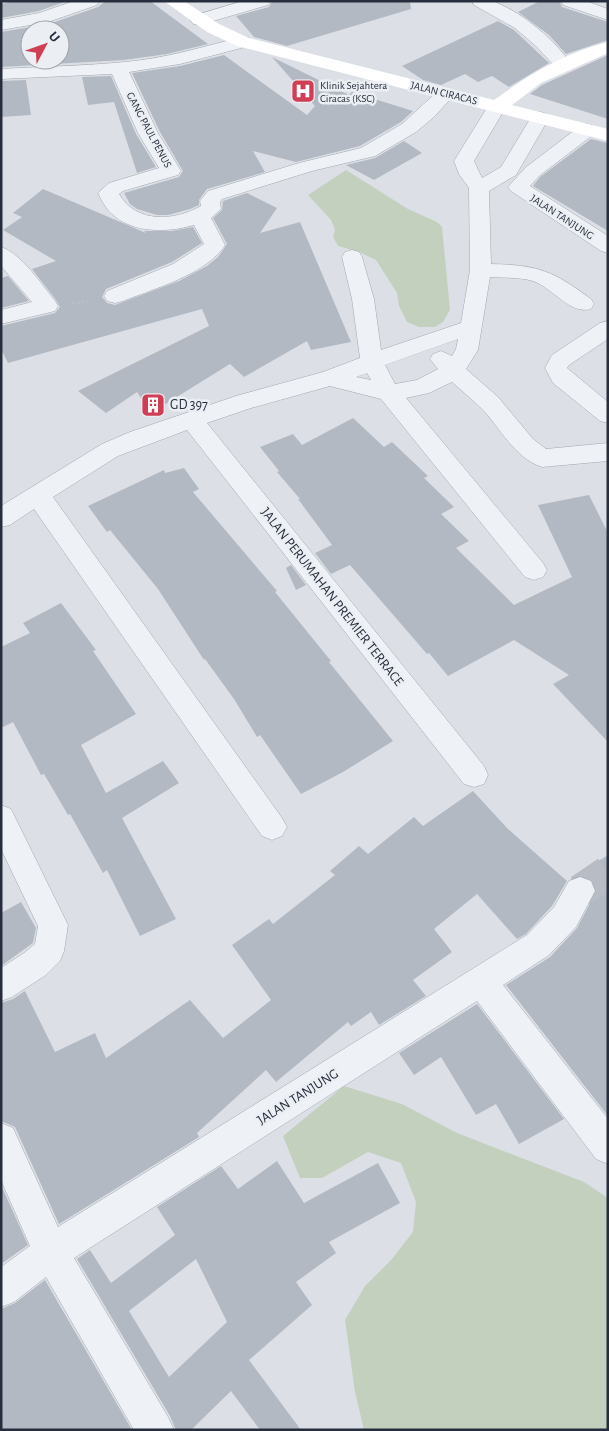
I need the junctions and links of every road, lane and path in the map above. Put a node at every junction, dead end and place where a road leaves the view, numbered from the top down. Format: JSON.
{"nodes":[{"id":1,"x":90,"y":1,"type":"edge"},
{"id":2,"x":172,"y":1,"type":"edge"},
{"id":3,"x":262,"y":1,"type":"edge"},
{"id":4,"x":480,"y":1,"type":"edge"},
{"id":5,"x":569,"y":1,"type":"edge"},
{"id":6,"x":608,"y":15,"type":"edge"},
{"id":7,"x":199,"y":20,"type":"junction"},
{"id":8,"x":1,"y":25,"type":"edge"},
{"id":9,"x":243,"y":42,"type":"junction"},
{"id":10,"x":608,"y":47,"type":"edge"},
{"id":11,"x":563,"y":65,"type":"junction"},
{"id":12,"x":118,"y":68,"type":"junction"},
{"id":13,"x":1,"y":74,"type":"edge"},
{"id":14,"x":446,"y":94,"type":"junction"},
{"id":15,"x":497,"y":106,"type":"junction"},
{"id":16,"x":540,"y":118,"type":"junction"},
{"id":17,"x":587,"y":130,"type":"junction"},
{"id":18,"x":608,"y":135,"type":"edge"},
{"id":19,"x":479,"y":188,"type":"junction"},
{"id":20,"x":200,"y":216,"type":"junction"},
{"id":21,"x":608,"y":246,"type":"edge"},
{"id":22,"x":1,"y":254,"type":"edge"},
{"id":23,"x":352,"y":257,"type":"dead end"},
{"id":24,"x":481,"y":270,"type":"junction"},
{"id":25,"x":115,"y":296,"type":"joint"},
{"id":26,"x":583,"y":304,"type":"dead end"},
{"id":27,"x":47,"y":306,"type":"junction"},
{"id":28,"x":1,"y":316,"type":"edge"},
{"id":29,"x":470,"y":328,"type":"junction"},
{"id":30,"x":608,"y":328,"type":"edge"},
{"id":31,"x":424,"y":342,"type":"junction"},
{"id":32,"x":372,"y":362,"type":"junction"},
{"id":33,"x":454,"y":370,"type":"junction"},
{"id":34,"x":330,"y":378,"type":"junction"},
{"id":35,"x":389,"y":393,"type":"junction"},
{"id":36,"x":608,"y":415,"type":"edge"},
{"id":37,"x":191,"y":419,"type":"junction"},
{"id":38,"x":608,"y":452,"type":"edge"},
{"id":39,"x":37,"y":494,"type":"junction"},
{"id":40,"x":1,"y":518,"type":"edge"},
{"id":41,"x":534,"y":570,"type":"dead end"},
{"id":42,"x":474,"y":775,"type":"dead end"},
{"id":43,"x":1,"y":818,"type":"edge"},
{"id":44,"x":272,"y":826,"type":"dead end"},
{"id":45,"x":580,"y":891,"type":"tunnel mouth"},
{"id":46,"x":481,"y":982,"type":"junction"},
{"id":47,"x":1,"y":986,"type":"edge"},
{"id":48,"x":1,"y":1140,"type":"edge"},
{"id":49,"x":608,"y":1147,"type":"edge"},
{"id":50,"x":51,"y":1252,"type":"junction"},
{"id":51,"x":1,"y":1289,"type":"edge"},
{"id":52,"x":155,"y":1430,"type":"edge"}],
"edges":[{"from":1,"to":8,"type":"street"},
{"from":2,"to":7,"type":"street","name":"JALAN CIRACAS"},
{"from":3,"to":7,"type":"street"},
{"from":4,"to":11,"type":"street"},
{"from":5,"to":6,"type":"street"},
{"from":7,"to":9,"type":"street","name":"JALAN CIRACAS"},
{"from":9,"to":12,"type":"street"},
{"from":9,"to":14,"type":"street","name":"JALAN CIRACAS"},
{"from":10,"to":11,"type":"street"},
{"from":11,"to":15,"type":"street"},
{"from":12,"to":13,"type":"street"},
{"from":12,"to":20,"type":"street","name":"GANG PAUL PENUS"},
{"from":14,"to":15,"type":"street","name":"JALAN CIRACAS"},
{"from":14,"to":20,"type":"street"},
{"from":15,"to":16,"type":"street","name":"JALAN CIRACAS"},
{"from":15,"to":19,"type":"street"},
{"from":16,"to":17,"type":"street","name":"JALAN CIRACAS"},
{"from":16,"to":19,"type":"street"},
{"from":17,"to":18,"type":"street","name":"JALAN CIRACAS"},
{"from":17,"to":21,"type":"street","name":"JALAN TANJUNG"},
{"from":19,"to":24,"type":"street"},
{"from":20,"to":25,"type":"street"},
{"from":22,"to":27,"type":"street"},
{"from":23,"to":32,"type":"street"},
{"from":24,"to":26,"type":"street"},
{"from":24,"to":29,"type":"street"},
{"from":25,"to":27,"type":"path"},
{"from":27,"to":28,"type":"street"},
{"from":29,"to":31,"type":"street"},
{"from":29,"to":33,"type":"street"},
{"from":30,"to":36,"type":"street"},
{"from":31,"to":32,"type":"street"},
{"from":31,"to":33,"type":"street"},
{"from":32,"to":34,"type":"street"},
{"from":32,"to":35,"type":"street"},
{"from":33,"to":35,"type":"street"},
{"from":33,"to":38,"type":"street"},
{"from":34,"to":35,"type":"street"},
{"from":34,"to":37,"type":"street"},
{"from":35,"to":41,"type":"street"},
{"from":37,"to":39,"type":"street"},
{"from":37,"to":42,"type":"street","name":"JALAN PERUMAHAN PREMIER TERRACE"},
{"from":39,"to":40,"type":"street"},
{"from":39,"to":44,"type":"street"},
{"from":43,"to":47,"type":"street"},
{"from":45,"to":46,"type":"street","name":"JALAN TANJUNG"},
{"from":46,"to":49,"type":"street"},
{"from":46,"to":50,"type":"street","name":"JALAN TANJUNG"},
{"from":48,"to":50,"type":"street"},
{"from":50,"to":51,"type":"street","name":"JALAN TANJUNG"},
{"from":50,"to":52,"type":"street"}]}
